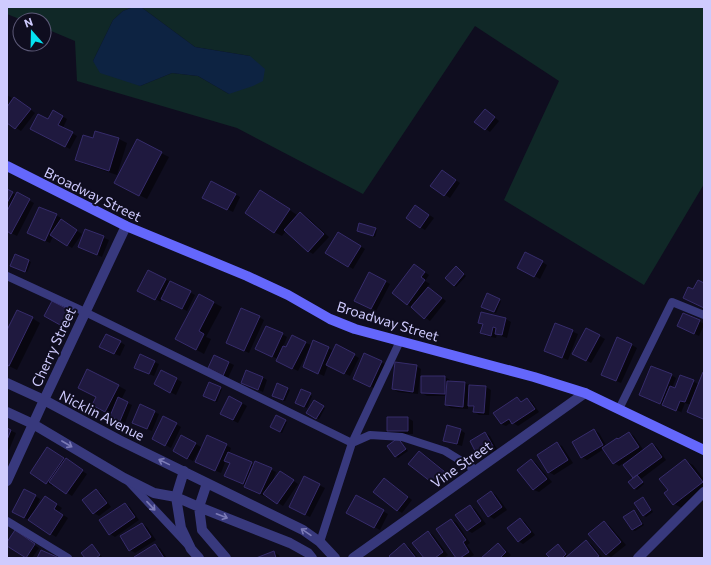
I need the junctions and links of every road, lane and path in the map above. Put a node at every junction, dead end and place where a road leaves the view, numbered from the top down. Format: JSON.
{"nodes":[{"id":1,"x":7,"y":166,"type":"edge"},
{"id":2,"x":126,"y":226,"type":"junction"},
{"id":3,"x":7,"y":276,"type":"edge"},
{"id":4,"x":85,"y":312,"type":"junction"},
{"id":5,"x":704,"y":315,"type":"edge"},
{"id":6,"x":400,"y":341,"type":"junction"},
{"id":7,"x":7,"y":383,"type":"edge"},
{"id":8,"x":584,"y":393,"type":"junction"},
{"id":9,"x":44,"y":400,"type":"junction"},
{"id":10,"x":619,"y":409,"type":"junction"},
{"id":11,"x":7,"y":412,"type":"edge"},
{"id":12,"x":33,"y":424,"type":"junction"},
{"id":13,"x":352,"y":443,"type":"junction"},
{"id":14,"x":704,"y":450,"type":"edge"},
{"id":15,"x":476,"y":470,"type":"junction"},
{"id":16,"x":184,"y":471,"type":"junction"},
{"id":17,"x":124,"y":478,"type":"junction"},
{"id":18,"x":7,"y":481,"type":"edge"},
{"id":19,"x":207,"y":483,"type":"junction"},
{"id":20,"x":704,"y":492,"type":"edge"},
{"id":21,"x":176,"y":497,"type":"junction"},
{"id":22,"x":199,"y":507,"type":"junction"},
{"id":23,"x":7,"y":521,"type":"edge"},
{"id":24,"x":320,"y":542,"type":"junction"},
{"id":25,"x":191,"y":549,"type":"junction"},
{"id":26,"x":68,"y":558,"type":"edge"},
{"id":27,"x":199,"y":558,"type":"edge"},
{"id":28,"x":226,"y":558,"type":"edge"},
{"id":29,"x":312,"y":558,"type":"edge"},
{"id":30,"x":335,"y":558,"type":"edge"},
{"id":31,"x":353,"y":558,"type":"edge"},
{"id":32,"x":638,"y":558,"type":"edge"}],
"edges":[{"from":1,"to":2,"type":"main road","name":"Broadway Street"},
{"from":2,"to":4,"type":"street","name":"Cherry Street"},
{"from":2,"to":6,"type":"main road","name":"Broadway Street"},
{"from":3,"to":4,"type":"lane"},
{"from":4,"to":9,"type":"street","name":"Cherry Street"},
{"from":4,"to":13,"type":"lane"},
{"from":5,"to":10,"type":"lane"},
{"from":6,"to":8,"type":"main road","name":"Broadway Street"},
{"from":6,"to":13,"type":"lane"},
{"from":7,"to":9,"type":"street","name":"Nicklin Avenue"},
{"from":8,"to":10,"type":"main road","name":"Broadway Street"},
{"from":8,"to":15,"type":"street","name":"Vine Street"},
{"from":9,"to":12,"type":"street","name":"Cherry Street"},
{"from":16,"to":9,"type":"street","name":"Nicklin Avenue","one_way":true},
{"from":10,"to":14,"type":"main road","name":"Broadway Street"},
{"from":11,"to":12,"type":"street"},
{"from":12,"to":17,"type":"street","one_way":true},
{"from":12,"to":18,"type":"street","name":"Cherry Street"},
{"from":13,"to":15,"type":"lane"},
{"from":13,"to":24,"type":"lane"},
{"from":15,"to":31,"type":"street","name":"Vine Street"},
{"from":16,"to":19,"type":"street","name":"Nicklin Avenue"},
{"from":16,"to":21,"type":"street"},
{"from":17,"to":21,"type":"street"},
{"from":17,"to":25,"type":"lane","one_way":true},
{"from":19,"to":22,"type":"street"},
{"from":24,"to":19,"type":"street","name":"Nicklin Avenue","one_way":true},
{"from":20,"to":32,"type":"street"},
{"from":21,"to":22,"type":"street"},
{"from":21,"to":25,"type":"street"},
{"from":22,"to":28,"type":"street"},
{"from":22,"to":29,"type":"street","one_way":true},
{"from":23,"to":26,"type":"lane"},
{"from":24,"to":30,"type":"street","name":"Nicklin Avenue"},
{"from":25,"to":27,"type":"street"}]}
